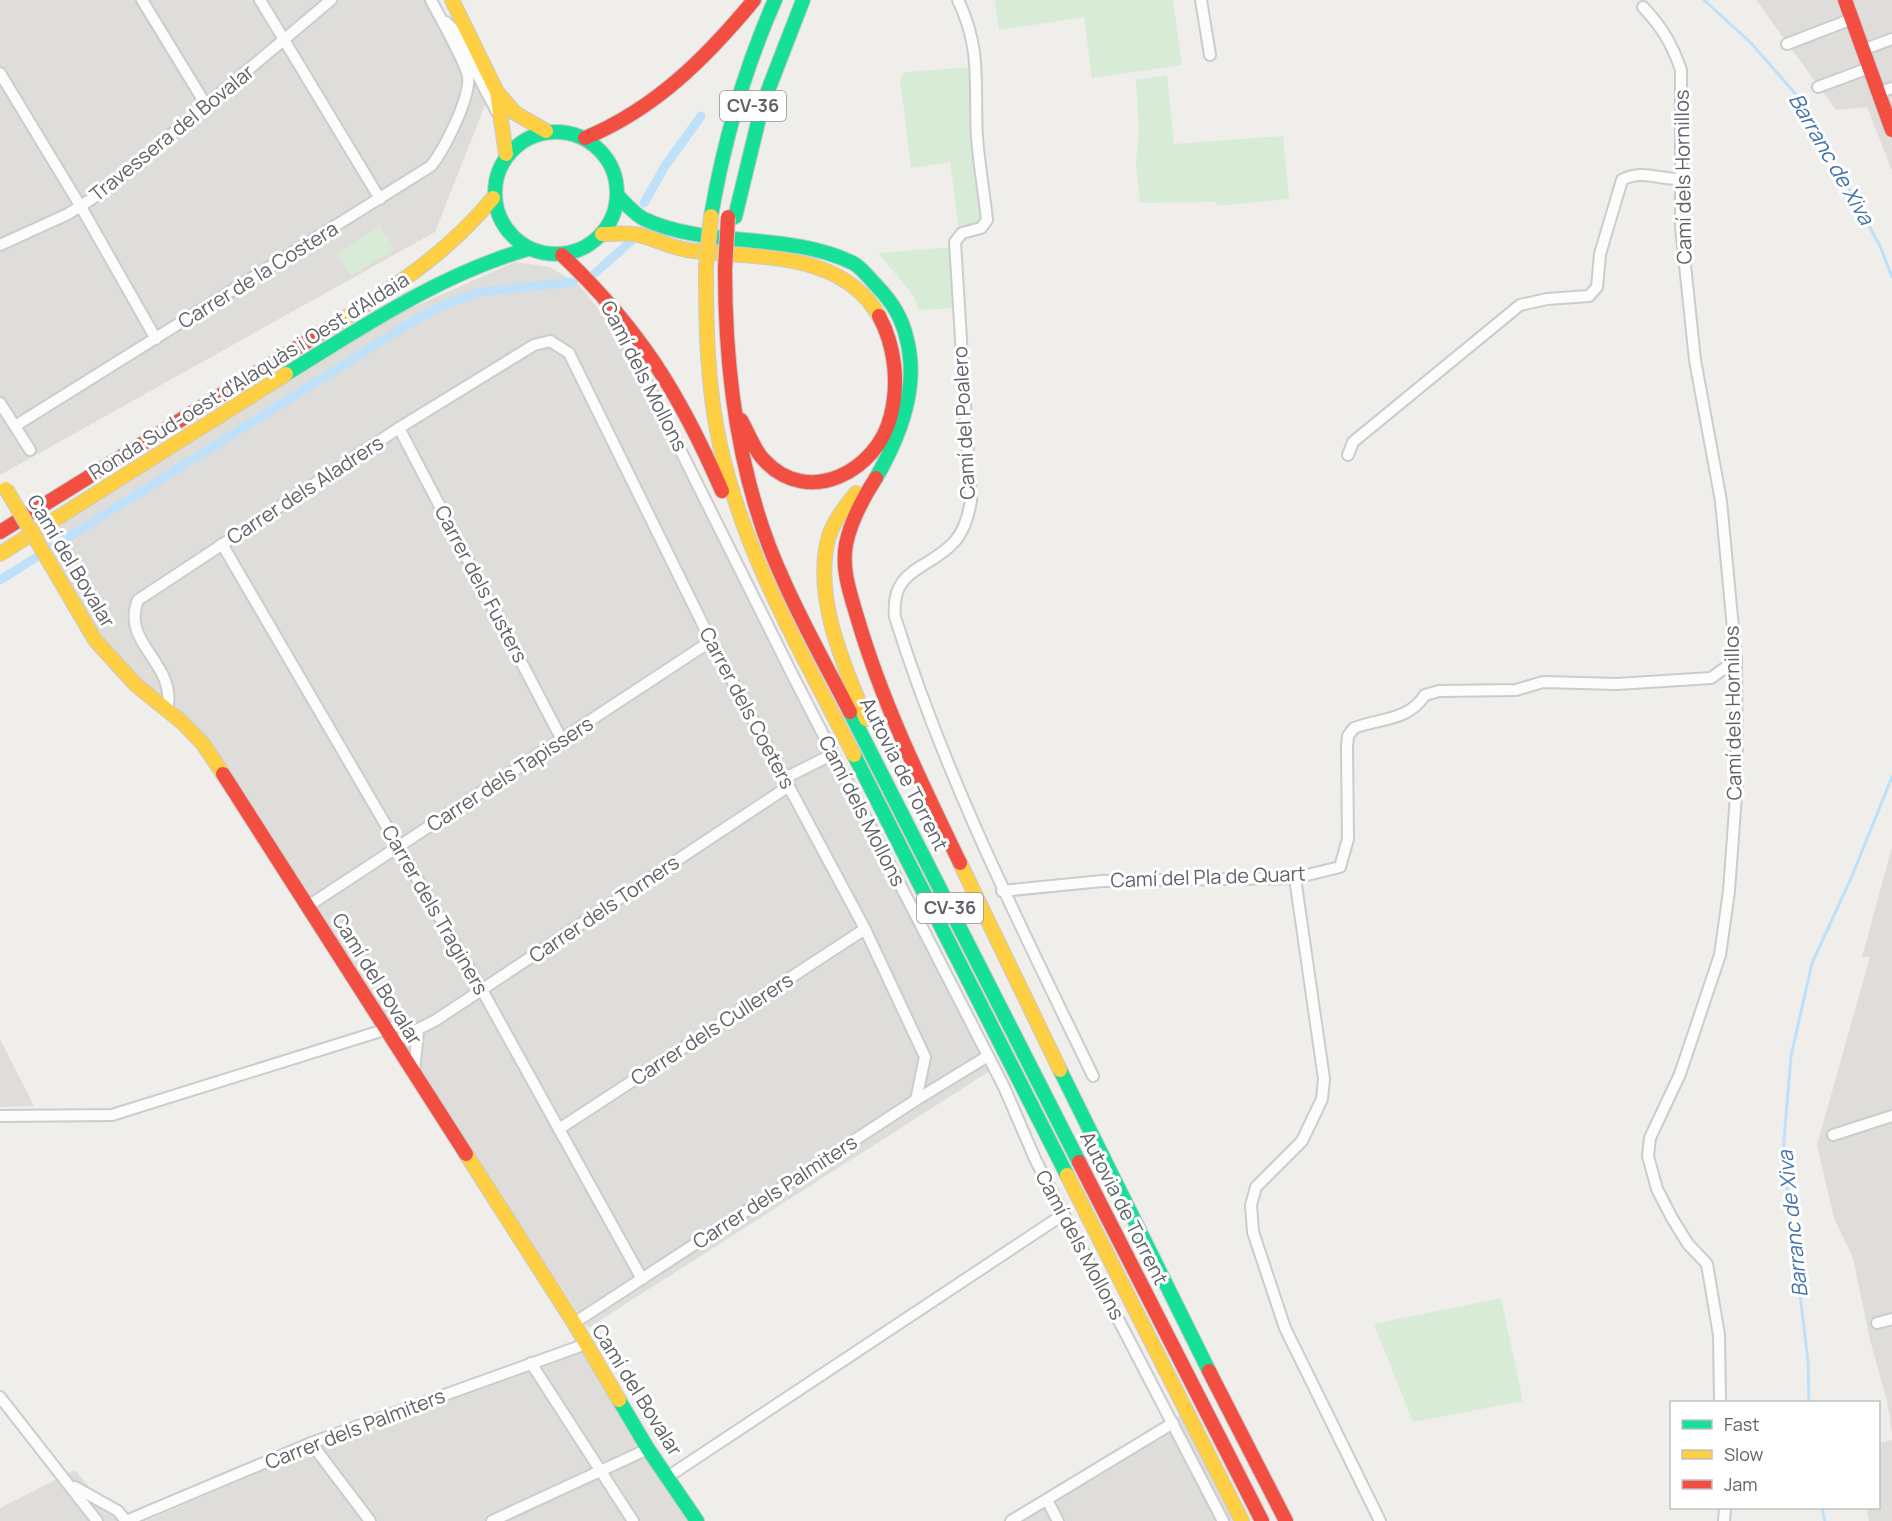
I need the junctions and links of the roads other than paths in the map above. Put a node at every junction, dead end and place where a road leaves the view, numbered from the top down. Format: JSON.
{"nodes":[{"id":1,"x":142,"y":0,"type":"edge"},
{"id":2,"x":260,"y":0,"type":"edge"},
{"id":3,"x":331,"y":0,"type":"edge"},
{"id":4,"x":431,"y":0,"type":"edge"},
{"id":5,"x":452,"y":0,"type":"edge"},
{"id":6,"x":754,"y":0,"type":"edge"},
{"id":7,"x":775,"y":0,"type":"edge"},
{"id":8,"x":795,"y":0,"type":"edge"},
{"id":9,"x":802,"y":0,"type":"edge"},
{"id":10,"x":958,"y":0,"type":"edge"},
{"id":11,"x":1201,"y":0,"type":"edge"},
{"id":12,"x":1845,"y":0,"type":"edge"},
{"id":13,"x":1643,"y":7,"type":"dead end"},
{"id":14,"x":437,"y":13,"type":"junction"},
{"id":15,"x":1851,"y":19,"type":"junction"},
{"id":16,"x":1892,"y":39,"type":"edge"},
{"id":17,"x":284,"y":40,"type":"junction"},
{"id":18,"x":1787,"y":44,"type":"dead end"},
{"id":19,"x":1862,"y":50,"type":"junction"},
{"id":20,"x":1210,"y":55,"type":"dead end"},
{"id":21,"x":1869,"y":68,"type":"junction"},
{"id":22,"x":0,"y":73,"type":"edge"},
{"id":23,"x":1818,"y":87,"type":"dead end"},
{"id":24,"x":1892,"y":88,"type":"edge"},
{"id":25,"x":498,"y":92,"type":"junction"},
{"id":26,"x":1878,"y":93,"type":"junction"},
{"id":27,"x":206,"y":105,"type":"junction"},
{"id":28,"x":502,"y":123,"type":"junction"},
{"id":29,"x":1892,"y":130,"type":"edge"},
{"id":30,"x":546,"y":131,"type":"junction"},
{"id":31,"x":585,"y":138,"type":"junction"},
{"id":32,"x":506,"y":154,"type":"junction"},
{"id":33,"x":1681,"y":179,"type":"junction"},
{"id":34,"x":617,"y":195,"type":"junction"},
{"id":35,"x":380,"y":198,"type":"junction"},
{"id":36,"x":494,"y":198,"type":"junction"},
{"id":37,"x":81,"y":207,"type":"junction"},
{"id":38,"x":732,"y":217,"type":"junction"},
{"id":39,"x":602,"y":234,"type":"junction"},
{"id":40,"x":0,"y":245,"type":"edge"},
{"id":41,"x":528,"y":249,"type":"junction"},
{"id":42,"x":562,"y":255,"type":"junction"},
{"id":43,"x":728,"y":269,"type":"junction"},
{"id":44,"x":601,"y":292,"type":"junction"},
{"id":45,"x":156,"y":339,"type":"junction"},
{"id":46,"x":534,"y":345,"type":"joint"},
{"id":47,"x":0,"y":403,"type":"edge"},
{"id":48,"x":902,"y":424,"type":"junction"},
{"id":49,"x":15,"y":426,"type":"junction"},
{"id":50,"x":399,"y":428,"type":"junction"},
{"id":51,"x":30,"y":450,"type":"dead end"},
{"id":52,"x":1348,"y":455,"type":"dead end"},
{"id":53,"x":3,"y":484,"type":"edge"},
{"id":54,"x":0,"y":532,"type":"edge"},
{"id":55,"x":222,"y":544,"type":"junction"},
{"id":56,"x":0,"y":554,"type":"edge"},
{"id":57,"x":711,"y":641,"type":"junction"},
{"id":58,"x":1736,"y":660,"type":"junction"},
{"id":59,"x":815,"y":684,"type":"junction"},
{"id":60,"x":167,"y":710,"type":"junction"},
{"id":61,"x":562,"y":740,"type":"junction"},
{"id":62,"x":833,"y":754,"type":"junction"},
{"id":63,"x":787,"y":782,"type":"junction"},
{"id":64,"x":398,"y":847,"type":"junction"},
{"id":65,"x":1295,"y":878,"type":"junction"},
{"id":66,"x":1002,"y":891,"type":"junction"},
{"id":67,"x":308,"y":906,"type":"junction"},
{"id":68,"x":953,"y":913,"type":"junction"},
{"id":69,"x":865,"y":929,"type":"junction"},
{"id":70,"x":482,"y":990,"type":"junction"},
{"id":71,"x":418,"y":1031,"type":"junction"},
{"id":72,"x":390,"y":1037,"type":"junction"},
{"id":73,"x":988,"y":1056,"type":"junction"},
{"id":74,"x":414,"y":1074,"type":"junction"},
{"id":75,"x":1093,"y":1076,"type":"dead end"},
{"id":76,"x":916,"y":1100,"type":"junction"},
{"id":77,"x":0,"y":1116,"type":"edge"},
{"id":78,"x":1892,"y":1116,"type":"edge"},
{"id":79,"x":559,"y":1129,"type":"junction"},
{"id":80,"x":1833,"y":1135,"type":"dead end"},
{"id":81,"x":1064,"y":1214,"type":"junction"},
{"id":82,"x":642,"y":1279,"type":"junction"},
{"id":83,"x":1892,"y":1319,"type":"edge"},
{"id":84,"x":573,"y":1323,"type":"junction"},
{"id":85,"x":1877,"y":1323,"type":"dead end"},
{"id":86,"x":586,"y":1344,"type":"junction"},
{"id":87,"x":531,"y":1363,"type":"junction"},
{"id":88,"x":0,"y":1397,"type":"edge"},
{"id":89,"x":1720,"y":1401,"type":"edge"},
{"id":90,"x":1173,"y":1423,"type":"junction"},
{"id":91,"x":311,"y":1443,"type":"junction"},
{"id":92,"x":648,"y":1449,"type":"junction"},
{"id":93,"x":601,"y":1472,"type":"junction"},
{"id":94,"x":669,"y":1476,"type":"junction"},
{"id":95,"x":68,"y":1482,"type":"junction"},
{"id":96,"x":1047,"y":1500,"type":"junction"},
{"id":97,"x":97,"y":1521,"type":"edge"},
{"id":98,"x":126,"y":1521,"type":"edge"},
{"id":99,"x":370,"y":1521,"type":"edge"},
{"id":100,"x":492,"y":1521,"type":"edge"},
{"id":101,"x":633,"y":1521,"type":"edge"},
{"id":102,"x":697,"y":1521,"type":"edge"},
{"id":103,"x":1011,"y":1521,"type":"edge"},
{"id":104,"x":1058,"y":1521,"type":"edge"},
{"id":105,"x":1223,"y":1521,"type":"edge"},
{"id":106,"x":1242,"y":1521,"type":"edge"},
{"id":107,"x":1262,"y":1521,"type":"edge"},
{"id":108,"x":1286,"y":1521,"type":"edge"},
{"id":109,"x":1380,"y":1521,"type":"edge"}],
"edges":[{"from":1,"to":27,"type":"street"},
{"from":2,"to":17,"type":"street"},
{"from":3,"to":17,"type":"street","name":"Travessera del Bovalar"},
{"from":4,"to":14,"type":"street"},
{"from":5,"to":25,"type":"main road"},
{"from":6,"to":31,"type":"main road"},
{"from":7,"to":59,"type":"main road","name":"Autovia de Torrent","number":"CV-36","bridge":true},
{"from":8,"to":38,"type":"main road","name":"Autovia de Torrent","number":"CV-36"},
{"from":9,"to":38,"type":"main road"},
{"from":10,"to":66,"type":"street","name":"Camí del Poalero"},
{"from":11,"to":20,"type":"street"},
{"from":12,"to":15,"type":"main road"},
{"from":13,"to":33,"type":"street","name":"Camí dels Hornillos"},
{"from":14,"to":28,"type":"street"},
{"from":14,"to":35,"type":"street","name":"Carrer de la Costera"},
{"from":15,"to":18,"type":"street"},
{"from":15,"to":19,"type":"main road"},
{"from":16,"to":19,"type":"street"},
{"from":17,"to":27,"type":"street","name":"Travessera del Bovalar"},
{"from":17,"to":35,"type":"street"},
{"from":19,"to":21,"type":"main road"},
{"from":21,"to":23,"type":"street"},
{"from":21,"to":26,"type":"main road"},
{"from":22,"to":37,"type":"street"},
{"from":24,"to":26,"type":"street"},
{"from":25,"to":28,"type":"main road"},
{"from":25,"to":30,"type":"main road"},
{"from":26,"to":29,"type":"main road"},
{"from":27,"to":37,"type":"street","name":"Travessera del Bovalar"},
{"from":28,"to":32,"type":"main road"},
{"from":30,"to":31,"type":"main road"},
{"from":30,"to":32,"type":"main road"},
{"from":31,"to":34,"type":"main road"},
{"from":32,"to":36,"type":"main road"},
{"from":33,"to":52,"type":"street"},
{"from":33,"to":58,"type":"street","name":"Camí dels Hornillos"},
{"from":34,"to":39,"type":"main road"},
{"from":34,"to":48,"type":"main road"},
{"from":35,"to":45,"type":"street","name":"Carrer de la Costera"},
{"from":36,"to":41,"type":"main road"},
{"from":36,"to":54,"type":"main road","name":"Ronda Sud-oest d'Alaquàs i Oest d'Aldaia"},
{"from":37,"to":40,"type":"street","name":"Travessera del Bovalar"},
{"from":37,"to":45,"type":"street"},
{"from":38,"to":43,"type":"main road","name":"Autovia de Torrent","number":"CV-36","bridge":true},
{"from":39,"to":42,"type":"main road"},
{"from":39,"to":43,"type":"main road"},
{"from":41,"to":42,"type":"main road"},
{"from":41,"to":56,"type":"main road","name":"Ronda Sud-oest d'Alaquàs i Oest d'Aldaia"},
{"from":42,"to":44,"type":"main road"},
{"from":43,"to":68,"type":"main road","name":"Autovia de Torrent","number":"CV-36"},
{"from":44,"to":59,"type":"main road"},
{"from":44,"to":62,"type":"street","name":"Camí dels Mollons"},
{"from":45,"to":49,"type":"street","name":"Carrer de la Costera"},
{"from":46,"to":50,"type":"street","name":"Carrer dels Aladrers"},
{"from":46,"to":57,"type":"street","name":"Carrer dels Coeters"},
{"from":47,"to":49,"type":"street"},
{"from":48,"to":68,"type":"main road"},
{"from":48,"to":108,"type":"main road"},
{"from":49,"to":51,"type":"street"},
{"from":50,"to":55,"type":"street","name":"Carrer dels Aladrers"},
{"from":50,"to":61,"type":"street","name":"Carrer dels Fusters"},
{"from":53,"to":60,"type":"main road","name":"Camí del Bovalar","bridge":true},
{"from":55,"to":60,"type":"street","name":"Carrer dels Aladrers"},
{"from":55,"to":64,"type":"street","name":"Carrer dels Traginers"},
{"from":57,"to":61,"type":"street","name":"Carrer dels Tapissers"},
{"from":57,"to":63,"type":"street","name":"Carrer dels Coeters"},
{"from":58,"to":65,"type":"street","name":"Camí del Pla de Quart"},
{"from":58,"to":89,"type":"street","name":"Camí dels Hornillos"},
{"from":59,"to":106,"type":"main road","name":"Autovia de Torrent","number":"CV-36"},
{"from":60,"to":67,"type":"main road","name":"Camí del Bovalar"},
{"from":61,"to":64,"type":"street","name":"Carrer dels Tapissers"},
{"from":62,"to":63,"type":"street","name":"Carrer dels Torners"},
{"from":62,"to":73,"type":"street","name":"Camí dels Mollons"},
{"from":63,"to":69,"type":"street","name":"Carrer dels Coeters"},
{"from":63,"to":70,"type":"street","name":"Carrer dels Torners"},
{"from":64,"to":67,"type":"street","name":"Carrer dels Tapissers"},
{"from":64,"to":70,"type":"street","name":"Carrer dels Traginers"},
{"from":65,"to":66,"type":"street","name":"Camí del Pla de Quart"},
{"from":65,"to":109,"type":"street"},
{"from":66,"to":75,"type":"street"},
{"from":67,"to":72,"type":"main road","name":"Camí del Bovalar"},
{"from":68,"to":107,"type":"main road","name":"Autovia de Torrent","number":"CV-36"},
{"from":69,"to":76,"type":"street","name":"Carrer dels Coeters"},
{"from":69,"to":79,"type":"street","name":"Carrer dels Cullerers"},
{"from":70,"to":71,"type":"street","name":"Carrer dels Torners"},
{"from":70,"to":79,"type":"street","name":"Carrer dels Traginers"},
{"from":71,"to":72,"type":"street"},
{"from":71,"to":74,"type":"street"},
{"from":72,"to":74,"type":"main road","name":"Camí del Bovalar"},
{"from":72,"to":77,"type":"street"},
{"from":73,"to":76,"type":"street","name":"Carrer dels Palmiters"},
{"from":73,"to":81,"type":"street","name":"Camí dels Mollons"},
{"from":74,"to":84,"type":"main road","name":"Camí del Bovalar"},
{"from":76,"to":82,"type":"street","name":"Carrer dels Palmiters"},
{"from":78,"to":80,"type":"street"},
{"from":79,"to":82,"type":"street","name":"Carrer dels Traginers"},
{"from":81,"to":90,"type":"street","name":"Camí dels Mollons"},
{"from":81,"to":94,"type":"street"},
{"from":82,"to":84,"type":"street","name":"Carrer dels Palmiters"},
{"from":83,"to":85,"type":"street"},
{"from":84,"to":86,"type":"main road","name":"Camí del Bovalar"},
{"from":86,"to":87,"type":"street","name":"Carrer dels Palmiters"},
{"from":86,"to":92,"type":"main road","name":"Camí del Bovalar"},
{"from":87,"to":91,"type":"street","name":"Carrer dels Palmiters"},
{"from":87,"to":93,"type":"street"},
{"from":88,"to":95,"type":"street"},
{"from":90,"to":96,"type":"street"},
{"from":90,"to":105,"type":"street","name":"Camí dels Mollons"},
{"from":91,"to":98,"type":"street","name":"Carrer dels Palmiters"},
{"from":91,"to":99,"type":"street"},
{"from":92,"to":93,"type":"street"},
{"from":92,"to":94,"type":"main road","name":"Camí del Bovalar"},
{"from":93,"to":100,"type":"street"},
{"from":93,"to":101,"type":"street"},
{"from":94,"to":102,"type":"main road","name":"Camí del Bovalar"},
{"from":95,"to":97,"type":"street"},
{"from":95,"to":98,"type":"street"},
{"from":96,"to":103,"type":"street"},
{"from":96,"to":104,"type":"street"}]}
